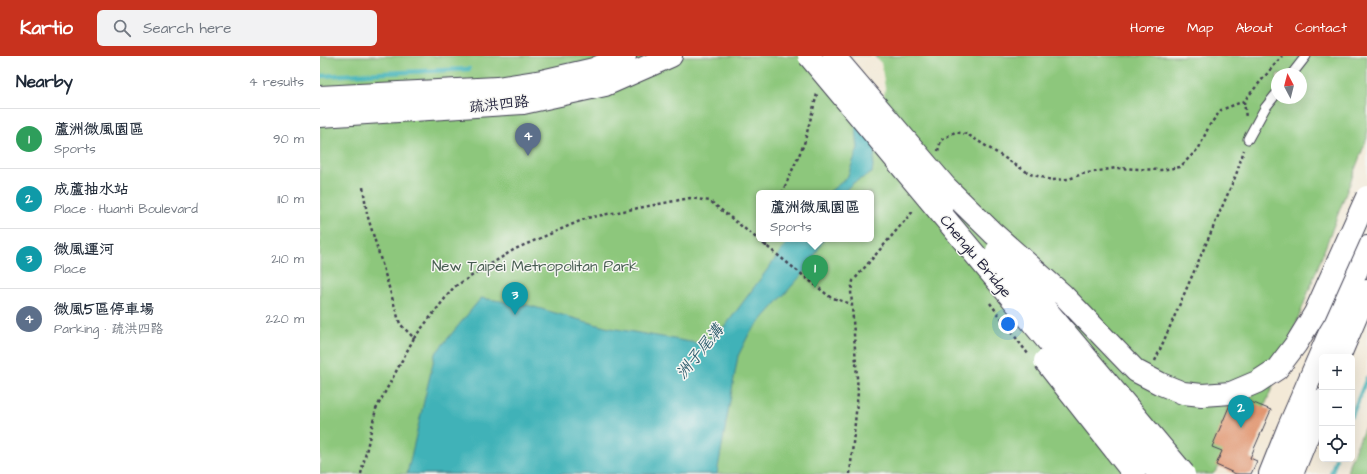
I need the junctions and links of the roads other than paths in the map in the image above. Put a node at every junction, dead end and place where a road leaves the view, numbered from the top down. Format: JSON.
{"nodes":[{"id":1,"x":625,"y":56,"type":"edge"},
{"id":2,"x":671,"y":56,"type":"edge"},
{"id":3,"x":809,"y":56,"type":"edge"},
{"id":4,"x":834,"y":56,"type":"edge"},
{"id":5,"x":1306,"y":56,"type":"edge"},
{"id":6,"x":1297,"y":68,"type":"edge"},
{"id":7,"x":320,"y":97,"type":"edge"},
{"id":8,"x":1271,"y":100,"type":"edge"},
{"id":9,"x":320,"y":116,"type":"edge"},
{"id":10,"x":1248,"y":140,"type":"road end"},
{"id":11,"x":906,"y":172,"type":"junction"},
{"id":12,"x":947,"y":188,"type":"junction"},
{"id":13,"x":1367,"y":196,"type":"edge"},
{"id":14,"x":1367,"y":247,"type":"edge"},
{"id":15,"x":1367,"y":291,"type":"edge"},
{"id":16,"x":1340,"y":354,"type":"edge"},
{"id":17,"x":1319,"y":407,"type":"edge"},
{"id":18,"x":1134,"y":474,"type":"edge"},
{"id":19,"x":1159,"y":474,"type":"edge"},
{"id":20,"x":1184,"y":474,"type":"edge"},
{"id":21,"x":1270,"y":474,"type":"edge"},
{"id":22,"x":1292,"y":474,"type":"edge"}],
"edges":[{"from":1,"to":7,"type":"main road","name":"疏洪四路"},
{"from":2,"to":9,"type":"main road","name":"疏洪四路"},
{"from":3,"to":11,"type":"main road","name":"Chenglu Bridge","bridge":true},
{"from":4,"to":12,"type":"main road","name":"Chenglu Bridge","bridge":true},
{"from":5,"to":6,"type":"lane"},
{"from":8,"to":10,"type":"lane"},
{"from":11,"to":18,"type":"main road","bridge":true},
{"from":11,"to":19,"type":"main road","name":"Chenglu Bridge","bridge":true},
{"from":12,"to":13,"type":"main road","bridge":true},
{"from":12,"to":20,"type":"main road","name":"Chenglu Bridge","bridge":true},
{"from":14,"to":21,"type":"main road"},
{"from":15,"to":16,"type":"main road"},
{"from":17,"to":22,"type":"main road"}]}
